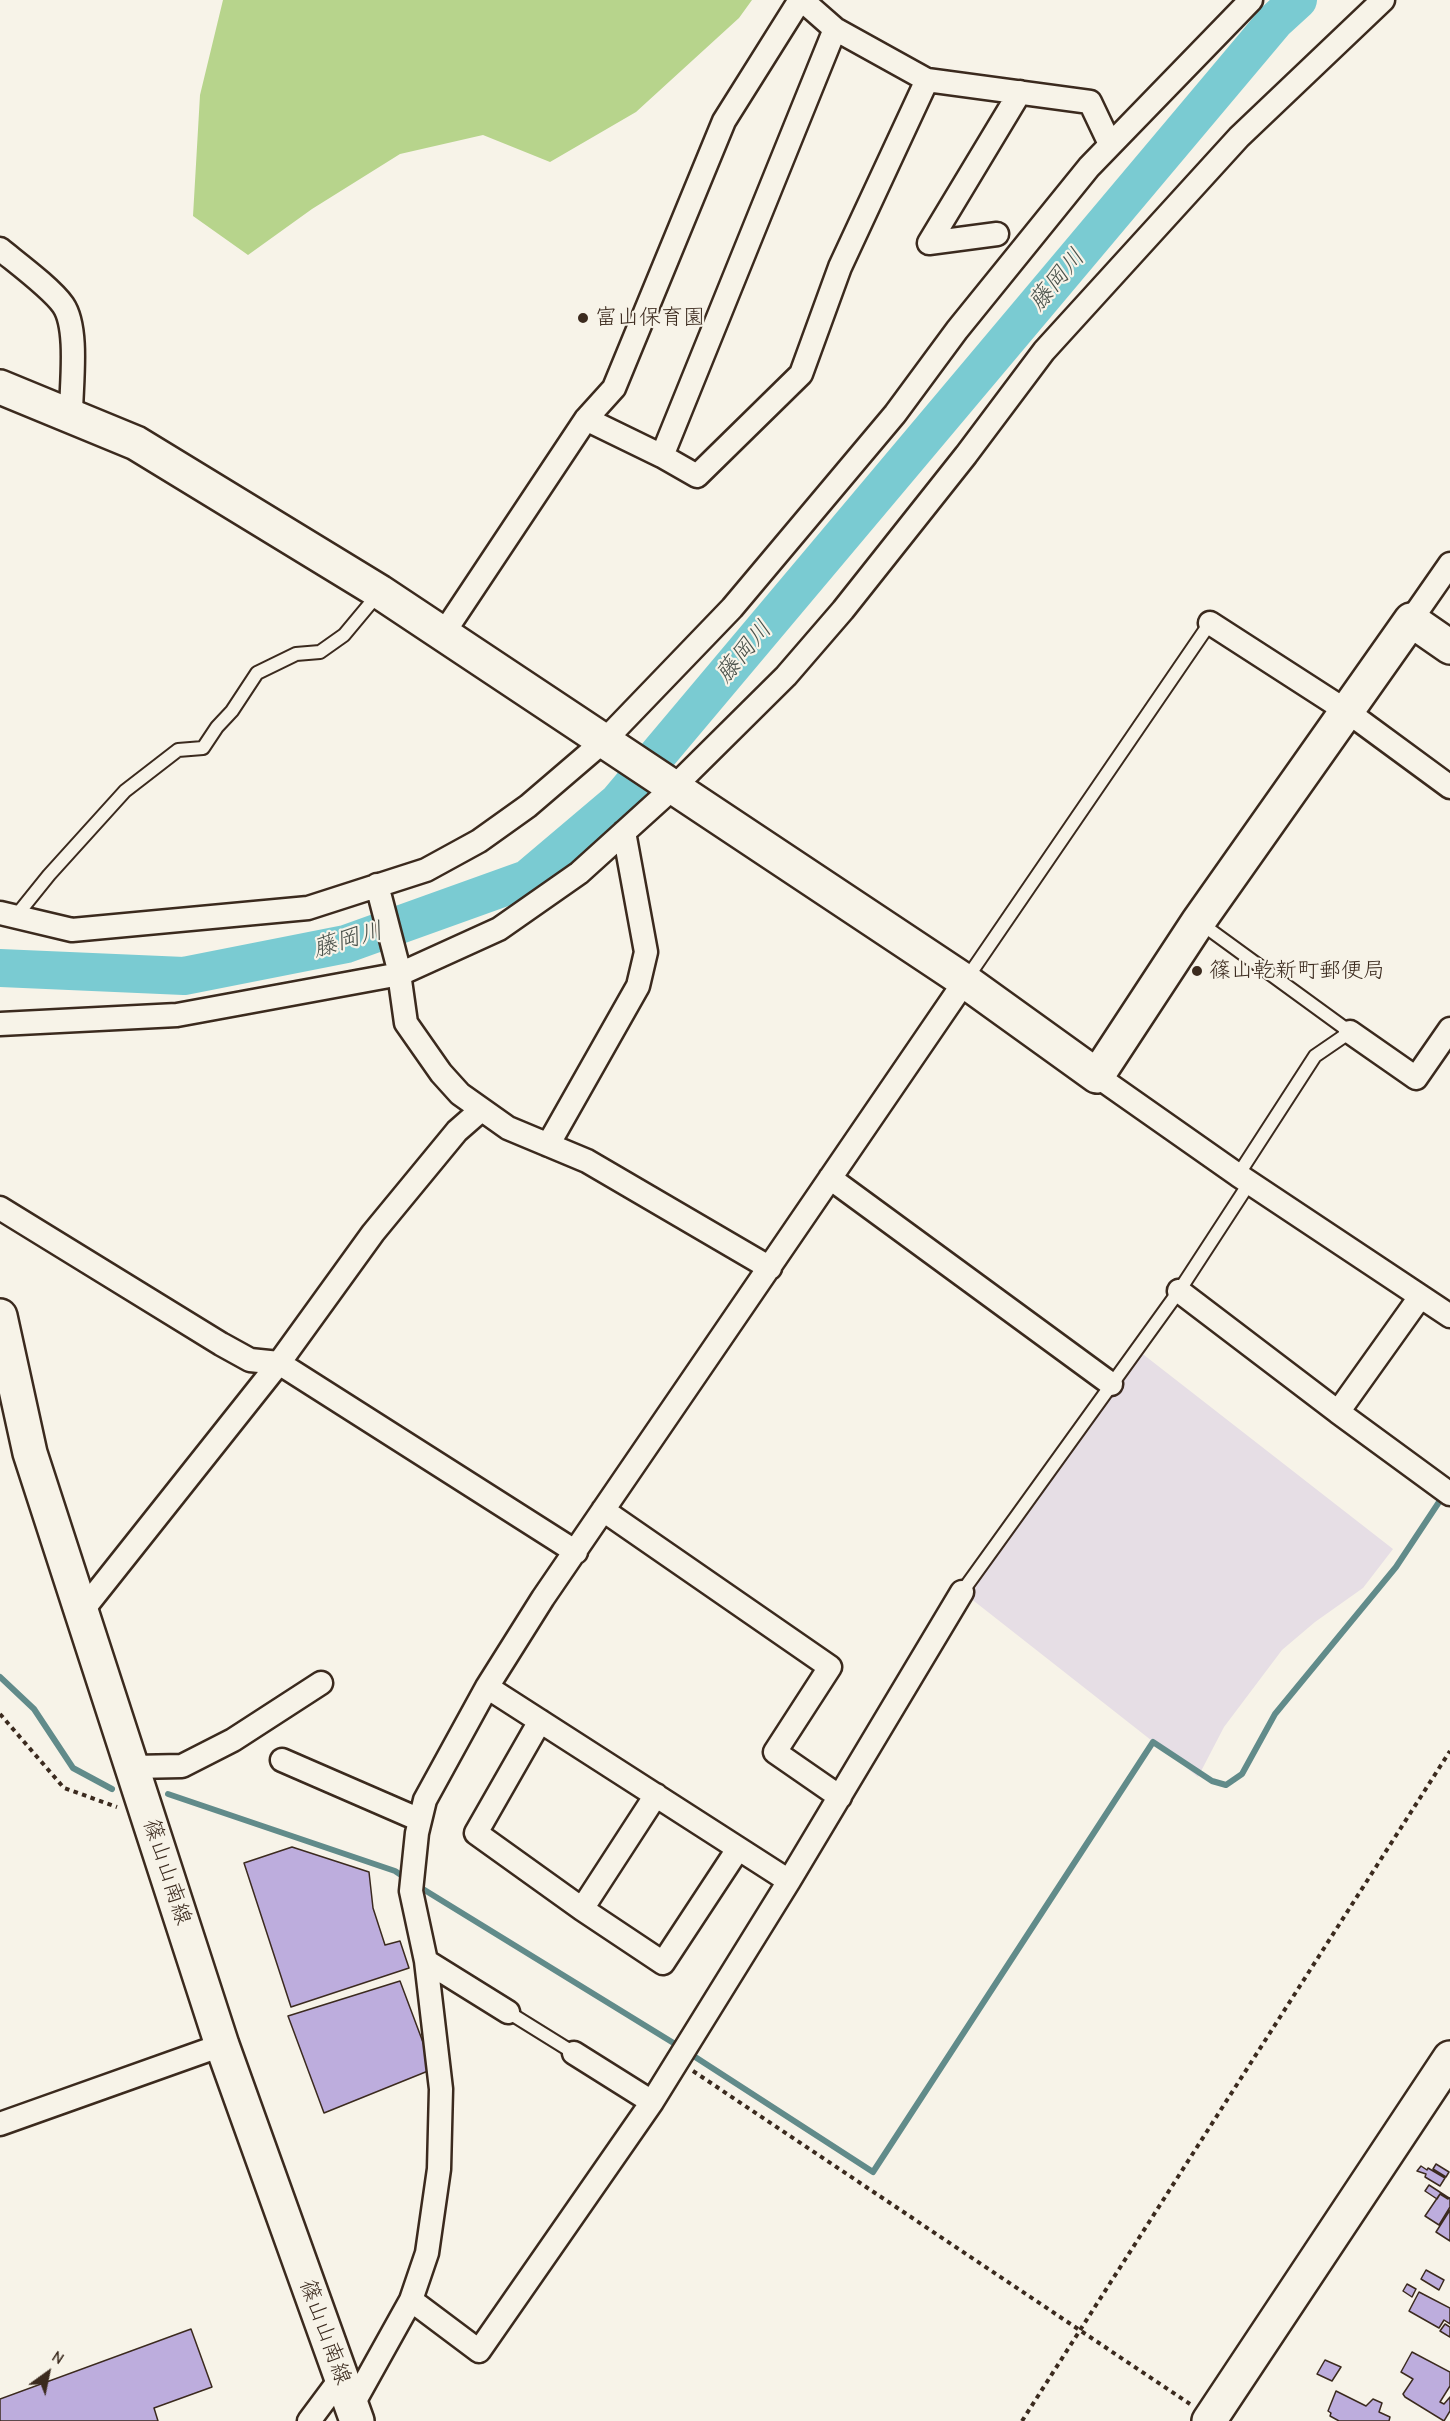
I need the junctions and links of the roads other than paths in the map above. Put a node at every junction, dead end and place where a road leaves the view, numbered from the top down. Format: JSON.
{"nodes":[{"id":1,"x":801,"y":0,"type":"edge"},
{"id":2,"x":1251,"y":0,"type":"edge"},
{"id":3,"x":1383,"y":0,"type":"edge"},
{"id":4,"x":835,"y":29,"type":"junction"},
{"id":5,"x":927,"y":80,"type":"junction"},
{"id":6,"x":1020,"y":92,"type":"junction"},
{"id":7,"x":1110,"y":144,"type":"junction"},
{"id":8,"x":997,"y":234,"type":"dead end"},
{"id":9,"x":0,"y":249,"type":"edge"},
{"id":10,"x":0,"y":387,"type":"edge"},
{"id":11,"x":72,"y":415,"type":"junction"},
{"id":12,"x":586,"y":420,"type":"junction"},
{"id":13,"x":663,"y":456,"type":"junction"},
{"id":14,"x":1450,"y":564,"type":"edge"},
{"id":15,"x":380,"y":592,"type":"junction"},
{"id":16,"x":1412,"y":620,"type":"junction"},
{"id":17,"x":1210,"y":623,"type":"joint"},
{"id":18,"x":443,"y":634,"type":"junction"},
{"id":19,"x":1450,"y":646,"type":"edge"},
{"id":20,"x":1348,"y":712,"type":"junction"},
{"id":21,"x":611,"y":744,"type":"junction"},
{"id":22,"x":670,"y":784,"type":"junction"},
{"id":23,"x":1450,"y":787,"type":"edge"},
{"id":24,"x":624,"y":832,"type":"junction"},
{"id":25,"x":378,"y":890,"type":"junction"},
{"id":26,"x":8,"y":914,"type":"edge"},
{"id":27,"x":1198,"y":921,"type":"junction"},
{"id":28,"x":399,"y":970,"type":"junction"},
{"id":29,"x":965,"y":981,"type":"junction"},
{"id":30,"x":0,"y":1024,"type":"edge"},
{"id":31,"x":1450,"y":1029,"type":"edge"},
{"id":32,"x":1350,"y":1032,"type":"junction"},
{"id":33,"x":1096,"y":1076,"type":"junction"},
{"id":34,"x":481,"y":1110,"type":"junction"},
{"id":35,"x":548,"y":1145,"type":"junction"},
{"id":36,"x":830,"y":1178,"type":"junction"},
{"id":37,"x":1244,"y":1179,"type":"junction"},
{"id":38,"x":0,"y":1208,"type":"edge"},
{"id":39,"x":770,"y":1268,"type":"junction"},
{"id":40,"x":1179,"y":1291,"type":"junction"},
{"id":41,"x":1420,"y":1297,"type":"junction"},
{"id":42,"x":0,"y":1316,"type":"edge"},
{"id":43,"x":1450,"y":1316,"type":"edge"},
{"id":44,"x":279,"y":1363,"type":"junction"},
{"id":45,"x":1111,"y":1384,"type":"junction"},
{"id":46,"x":1338,"y":1412,"type":"junction"},
{"id":47,"x":1450,"y":1494,"type":"edge"},
{"id":48,"x":603,"y":1510,"type":"junction"},
{"id":49,"x":576,"y":1552,"type":"junction"},
{"id":50,"x":962,"y":1592,"type":"joint"},
{"id":51,"x":82,"y":1611,"type":"junction"},
{"id":52,"x":321,"y":1683,"type":"dead end"},
{"id":53,"x":487,"y":1687,"type":"junction"},
{"id":54,"x":540,"y":1721,"type":"junction"},
{"id":55,"x":282,"y":1760,"type":"dead end"},
{"id":56,"x":133,"y":1767,"type":"junction"},
{"id":57,"x":656,"y":1796,"type":"junction"},
{"id":58,"x":840,"y":1797,"type":"junction"},
{"id":59,"x":420,"y":1820,"type":"junction"},
{"id":60,"x":738,"y":1849,"type":"junction"},
{"id":61,"x":789,"y":1881,"type":"junction"},
{"id":62,"x":582,"y":1910,"type":"junction"},
{"id":63,"x":426,"y":1961,"type":"junction"},
{"id":64,"x":507,"y":2012,"type":"joint"},
{"id":65,"x":222,"y":2045,"type":"junction"},
{"id":66,"x":574,"y":2053,"type":"joint"},
{"id":67,"x":1450,"y":2058,"type":"edge"},
{"id":68,"x":652,"y":2102,"type":"junction"},
{"id":69,"x":0,"y":2124,"type":"edge"},
{"id":70,"x":411,"y":2300,"type":"junction"},
{"id":71,"x":350,"y":2402,"type":"edge"},
{"id":72,"x":1210,"y":2420,"type":"edge"},
{"id":73,"x":309,"y":2421,"type":"edge"}],
"edges":[{"from":1,"to":4,"type":"street"},
{"from":1,"to":12,"type":"street"},
{"from":2,"to":7,"type":"street"},
{"from":3,"to":22,"type":"street"},
{"from":4,"to":5,"type":"street"},
{"from":4,"to":13,"type":"street"},
{"from":5,"to":6,"type":"street"},
{"from":5,"to":13,"type":"street"},
{"from":6,"to":7,"type":"street"},
{"from":6,"to":8,"type":"street"},
{"from":7,"to":21,"type":"street"},
{"from":9,"to":11,"type":"street"},
{"from":10,"to":11,"type":"street"},
{"from":11,"to":15,"type":"street"},
{"from":12,"to":13,"type":"street"},
{"from":12,"to":18,"type":"street"},
{"from":14,"to":16,"type":"street"},
{"from":15,"to":18,"type":"street"},
{"from":15,"to":26,"type":"lane"},
{"from":16,"to":19,"type":"street"},
{"from":16,"to":20,"type":"street"},
{"from":17,"to":20,"type":"street"},
{"from":17,"to":29,"type":"lane"},
{"from":18,"to":21,"type":"street"},
{"from":20,"to":23,"type":"street"},
{"from":20,"to":27,"type":"street"},
{"from":21,"to":22,"type":"street"},
{"from":21,"to":25,"type":"street"},
{"from":22,"to":24,"type":"street"},
{"from":22,"to":29,"type":"street"},
{"from":24,"to":28,"type":"street"},
{"from":24,"to":35,"type":"street"},
{"from":25,"to":26,"type":"street"},
{"from":25,"to":28,"type":"street"},
{"from":27,"to":32,"type":"lane"},
{"from":27,"to":33,"type":"street"},
{"from":28,"to":30,"type":"street"},
{"from":28,"to":34,"type":"street"},
{"from":29,"to":33,"type":"street"},
{"from":29,"to":36,"type":"street"},
{"from":31,"to":32,"type":"street"},
{"from":32,"to":37,"type":"lane"},
{"from":33,"to":37,"type":"street"},
{"from":34,"to":35,"type":"street"},
{"from":34,"to":44,"type":"street"},
{"from":35,"to":39,"type":"street"},
{"from":36,"to":39,"type":"street"},
{"from":36,"to":45,"type":"street"},
{"from":37,"to":40,"type":"lane"},
{"from":37,"to":41,"type":"street"},
{"from":38,"to":44,"type":"street"},
{"from":39,"to":48,"type":"street"},
{"from":40,"to":45,"type":"lane"},
{"from":40,"to":46,"type":"street"},
{"from":41,"to":43,"type":"street"},
{"from":41,"to":46,"type":"street"},
{"from":42,"to":51,"type":"street","name":"篠山山南線"},
{"from":44,"to":49,"type":"street"},
{"from":44,"to":51,"type":"street"},
{"from":45,"to":50,"type":"lane"},
{"from":46,"to":47,"type":"street"},
{"from":48,"to":49,"type":"street"},
{"from":48,"to":58,"type":"street"},
{"from":49,"to":53,"type":"street"},
{"from":50,"to":58,"type":"street"},
{"from":51,"to":56,"type":"street","name":"篠山山南線"},
{"from":52,"to":56,"type":"street"},
{"from":53,"to":54,"type":"street"},
{"from":53,"to":59,"type":"street"},
{"from":54,"to":57,"type":"street"},
{"from":54,"to":62,"type":"street"},
{"from":55,"to":59,"type":"street"},
{"from":56,"to":65,"type":"street","name":"篠山山南線"},
{"from":57,"to":60,"type":"street"},
{"from":57,"to":62,"type":"street"},
{"from":58,"to":61,"type":"street"},
{"from":59,"to":63,"type":"street"},
{"from":60,"to":61,"type":"street"},
{"from":60,"to":62,"type":"street"},
{"from":61,"to":68,"type":"street"},
{"from":63,"to":64,"type":"street"},
{"from":63,"to":70,"type":"street"},
{"from":64,"to":66,"type":"lane"},
{"from":65,"to":69,"type":"street"},
{"from":65,"to":71,"type":"street","name":"篠山山南線"},
{"from":66,"to":68,"type":"street"},
{"from":67,"to":72,"type":"street"},
{"from":68,"to":70,"type":"street"},
{"from":70,"to":71,"type":"street"},
{"from":71,"to":73,"type":"street"}]}
